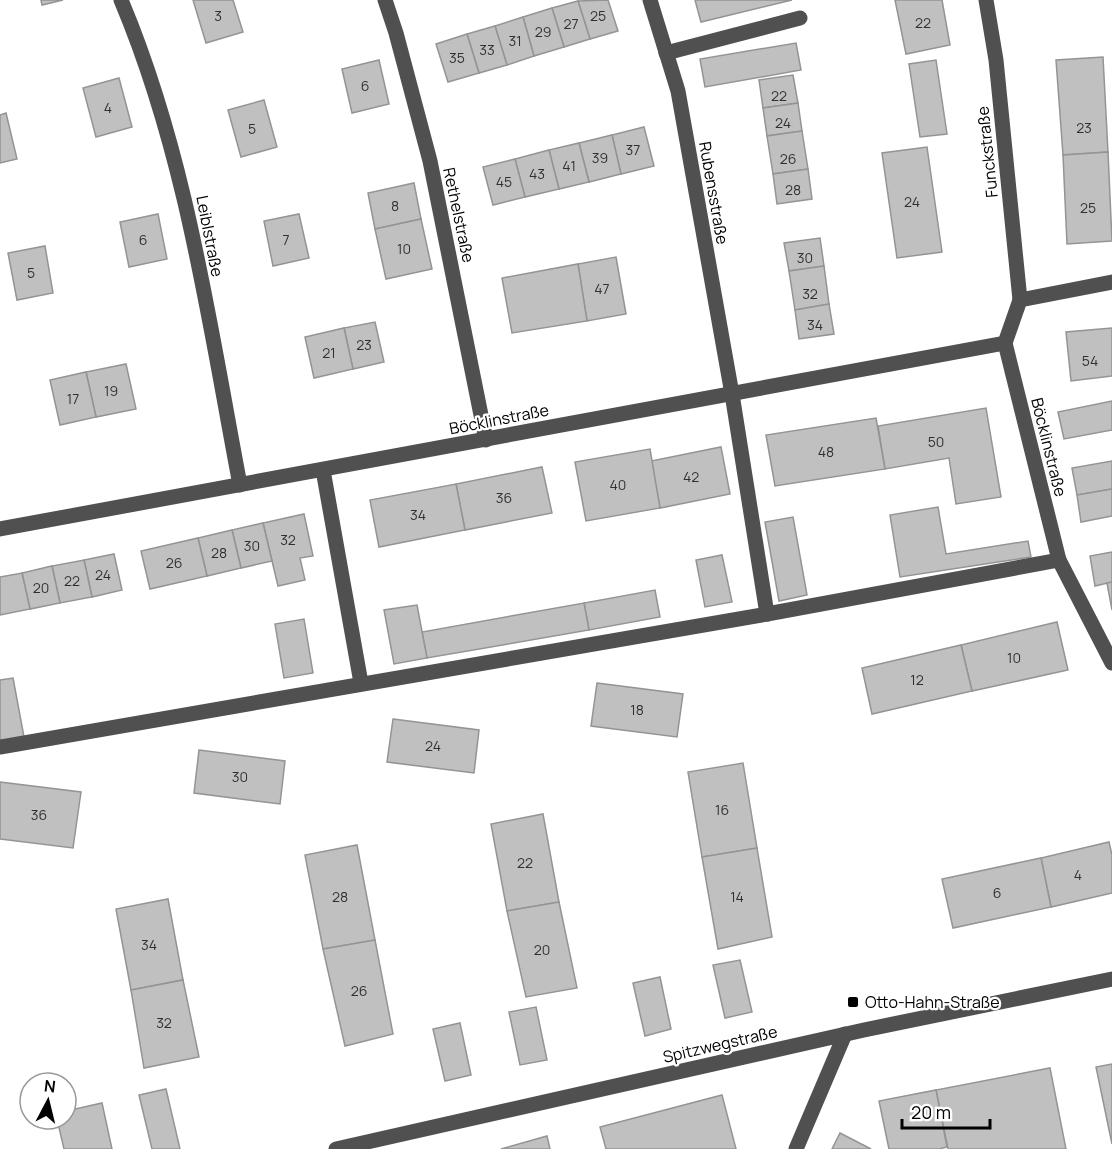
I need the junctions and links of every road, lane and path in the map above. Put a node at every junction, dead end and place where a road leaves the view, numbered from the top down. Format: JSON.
{"nodes":[{"id":1,"x":121,"y":0,"type":"edge"},
{"id":2,"x":385,"y":0,"type":"edge"},
{"id":3,"x":650,"y":0,"type":"edge"},
{"id":4,"x":986,"y":0,"type":"edge"},
{"id":5,"x":800,"y":18,"type":"dead end"},
{"id":6,"x":666,"y":53,"type":"junction"},
{"id":7,"x":1112,"y":282,"type":"edge"},
{"id":8,"x":1020,"y":300,"type":"junction"},
{"id":9,"x":1005,"y":343,"type":"junction"},
{"id":10,"x":732,"y":394,"type":"junction"},
{"id":11,"x":486,"y":440,"type":"junction"},
{"id":12,"x":323,"y":470,"type":"junction"},
{"id":13,"x":240,"y":486,"type":"junction"},
{"id":14,"x":0,"y":529,"type":"edge"},
{"id":15,"x":1059,"y":560,"type":"junction"},
{"id":16,"x":767,"y":614,"type":"junction"},
{"id":17,"x":1112,"y":663,"type":"edge"},
{"id":18,"x":361,"y":684,"type":"junction"},
{"id":19,"x":0,"y":747,"type":"edge"},
{"id":20,"x":1112,"y":979,"type":"edge"},
{"id":21,"x":845,"y":1034,"type":"junction"},
{"id":22,"x":336,"y":1149,"type":"edge"},
{"id":23,"x":796,"y":1149,"type":"edge"}],
"edges":[{"from":1,"to":13,"type":"street","name":"Leiblstraße"},
{"from":2,"to":11,"type":"street","name":"Rethelstraße"},
{"from":3,"to":6,"type":"street","name":"Rubensstraße"},
{"from":4,"to":8,"type":"street","name":"Funckstraße"},
{"from":5,"to":6,"type":"street"},
{"from":6,"to":10,"type":"street","name":"Rubensstraße"},
{"from":7,"to":8,"type":"street"},
{"from":8,"to":9,"type":"street"},
{"from":9,"to":10,"type":"street","name":"Böcklinstraße"},
{"from":9,"to":15,"type":"street","name":"Böcklinstraße"},
{"from":10,"to":11,"type":"street","name":"Böcklinstraße"},
{"from":10,"to":16,"type":"street","name":"Rubensstraße"},
{"from":11,"to":12,"type":"street","name":"Böcklinstraße"},
{"from":12,"to":13,"type":"street","name":"Böcklinstraße"},
{"from":12,"to":18,"type":"street"},
{"from":13,"to":14,"type":"street","name":"Böcklinstraße"},
{"from":15,"to":16,"type":"street"},
{"from":15,"to":17,"type":"street","name":"Böcklinstraße"},
{"from":16,"to":18,"type":"street"},
{"from":18,"to":19,"type":"street"},
{"from":20,"to":21,"type":"street","name":"Spitzwegstraße"},
{"from":21,"to":22,"type":"street","name":"Spitzwegstraße"},
{"from":21,"to":23,"type":"street"}]}
